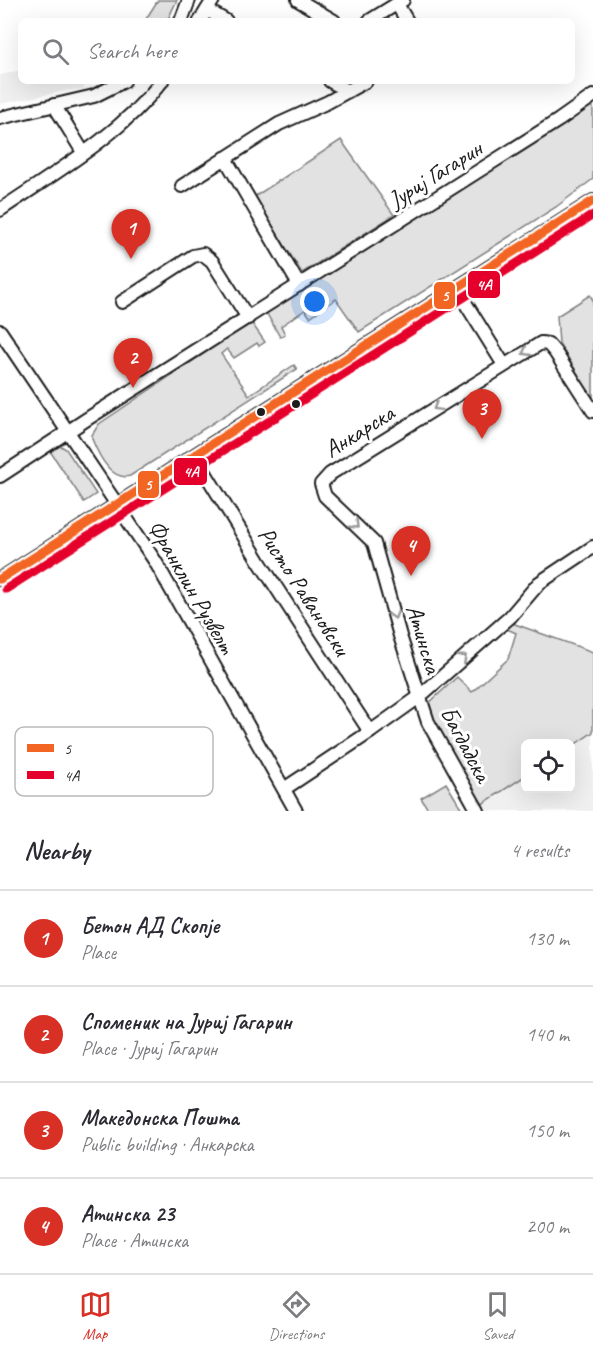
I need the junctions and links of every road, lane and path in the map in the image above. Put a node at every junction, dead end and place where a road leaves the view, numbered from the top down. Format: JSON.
{"nodes":[{"id":1,"x":189,"y":0,"type":"edge"},
{"id":2,"x":298,"y":0,"type":"edge"},
{"id":3,"x":400,"y":2,"type":"edge"},
{"id":4,"x":210,"y":5,"type":"edge"},
{"id":5,"x":182,"y":18,"type":"edge"},
{"id":6,"x":202,"y":18,"type":"edge"},
{"id":7,"x":223,"y":18,"type":"edge"},
{"id":8,"x":329,"y":18,"type":"edge"},
{"id":9,"x":374,"y":18,"type":"edge"},
{"id":10,"x":406,"y":18,"type":"edge"},
{"id":11,"x":118,"y":84,"type":"edge"},
{"id":12,"x":159,"y":84,"type":"edge"},
{"id":13,"x":335,"y":84,"type":"edge"},
{"id":14,"x":361,"y":84,"type":"edge"},
{"id":15,"x":348,"y":91,"type":"junction"},
{"id":16,"x":593,"y":96,"type":"edge"},
{"id":17,"x":54,"y":105,"type":"junction"},
{"id":18,"x":0,"y":118,"type":"edge"},
{"id":19,"x":83,"y":152,"type":"junction"},
{"id":20,"x":225,"y":158,"type":"junction"},
{"id":21,"x":182,"y":186,"type":"dead end"},
{"id":22,"x":593,"y":201,"type":"edge"},
{"id":23,"x":0,"y":210,"type":"edge"},
{"id":24,"x":299,"y":285,"type":"junction"},
{"id":25,"x":456,"y":288,"type":"junction"},
{"id":26,"x":122,"y":302,"type":"dead end"},
{"id":27,"x":248,"y":318,"type":"junction"},
{"id":28,"x":0,"y":331,"type":"edge"},
{"id":29,"x":504,"y":366,"type":"junction"},
{"id":30,"x":593,"y":411,"type":"edge"},
{"id":31,"x":69,"y":431,"type":"junction"},
{"id":32,"x":204,"y":471,"type":"dead end"},
{"id":33,"x":0,"y":476,"type":"edge"},
{"id":34,"x":117,"y":503,"type":"junction"},
{"id":35,"x":593,"y":547,"type":"edge"},
{"id":36,"x":379,"y":559,"type":"joint"},
{"id":37,"x":0,"y":579,"type":"edge"},
{"id":38,"x":419,"y":697,"type":"junction"},
{"id":39,"x":370,"y":732,"type":"junction"},
{"id":40,"x":284,"y":789,"type":"junction"},
{"id":41,"x":296,"y":811,"type":"edge"},
{"id":42,"x":478,"y":811,"type":"edge"}],
"edges":[{"from":1,"to":5,"type":"street"},
{"from":2,"to":8,"type":"street"},
{"from":3,"to":9,"type":"street"},
{"from":3,"to":10,"type":"street"},
{"from":4,"to":6,"type":"street"},
{"from":4,"to":7,"type":"street"},
{"from":11,"to":17,"type":"street"},
{"from":12,"to":19,"type":"street"},
{"from":13,"to":15,"type":"street"},
{"from":14,"to":15,"type":"street"},
{"from":15,"to":20,"type":"street"},
{"from":16,"to":24,"type":"street","name":"Јуриј Гагарин"},
{"from":17,"to":18,"type":"street"},
{"from":17,"to":19,"type":"street"},
{"from":19,"to":23,"type":"street"},
{"from":20,"to":21,"type":"street"},
{"from":20,"to":24,"type":"street"},
{"from":22,"to":25,"type":"street"},
{"from":24,"to":27,"type":"street","name":"Јуриј Гагарин"},
{"from":25,"to":29,"type":"street"},
{"from":25,"to":34,"type":"street"},
{"from":26,"to":27,"type":"street"},
{"from":27,"to":31,"type":"street","name":"Јуриј Гагарин"},
{"from":28,"to":31,"type":"street","name":"Франклин Рузвелт"},
{"from":30,"to":29,"type":"street","name":"Анкарска","one_way":true},
{"from":29,"to":36,"type":"street","name":"Анкарска","one_way":true},
{"from":31,"to":33,"type":"street","name":"Јуриј Гагарин"},
{"from":31,"to":34,"type":"street","name":"Франклин Рузвелт"},
{"from":32,"to":39,"type":"street","name":"Ристо Равановски"},
{"from":34,"to":37,"type":"street"},
{"from":34,"to":40,"type":"street","name":"Франклин Рузвелт"},
{"from":38,"to":35,"type":"street","one_way":true},
{"from":36,"to":38,"type":"street","name":"Атинска","one_way":true},
{"from":38,"to":39,"type":"street"},
{"from":38,"to":42,"type":"street","name":"Багдадска"},
{"from":39,"to":40,"type":"street"},
{"from":40,"to":41,"type":"street","name":"Франклин Рузвелт"}]}
